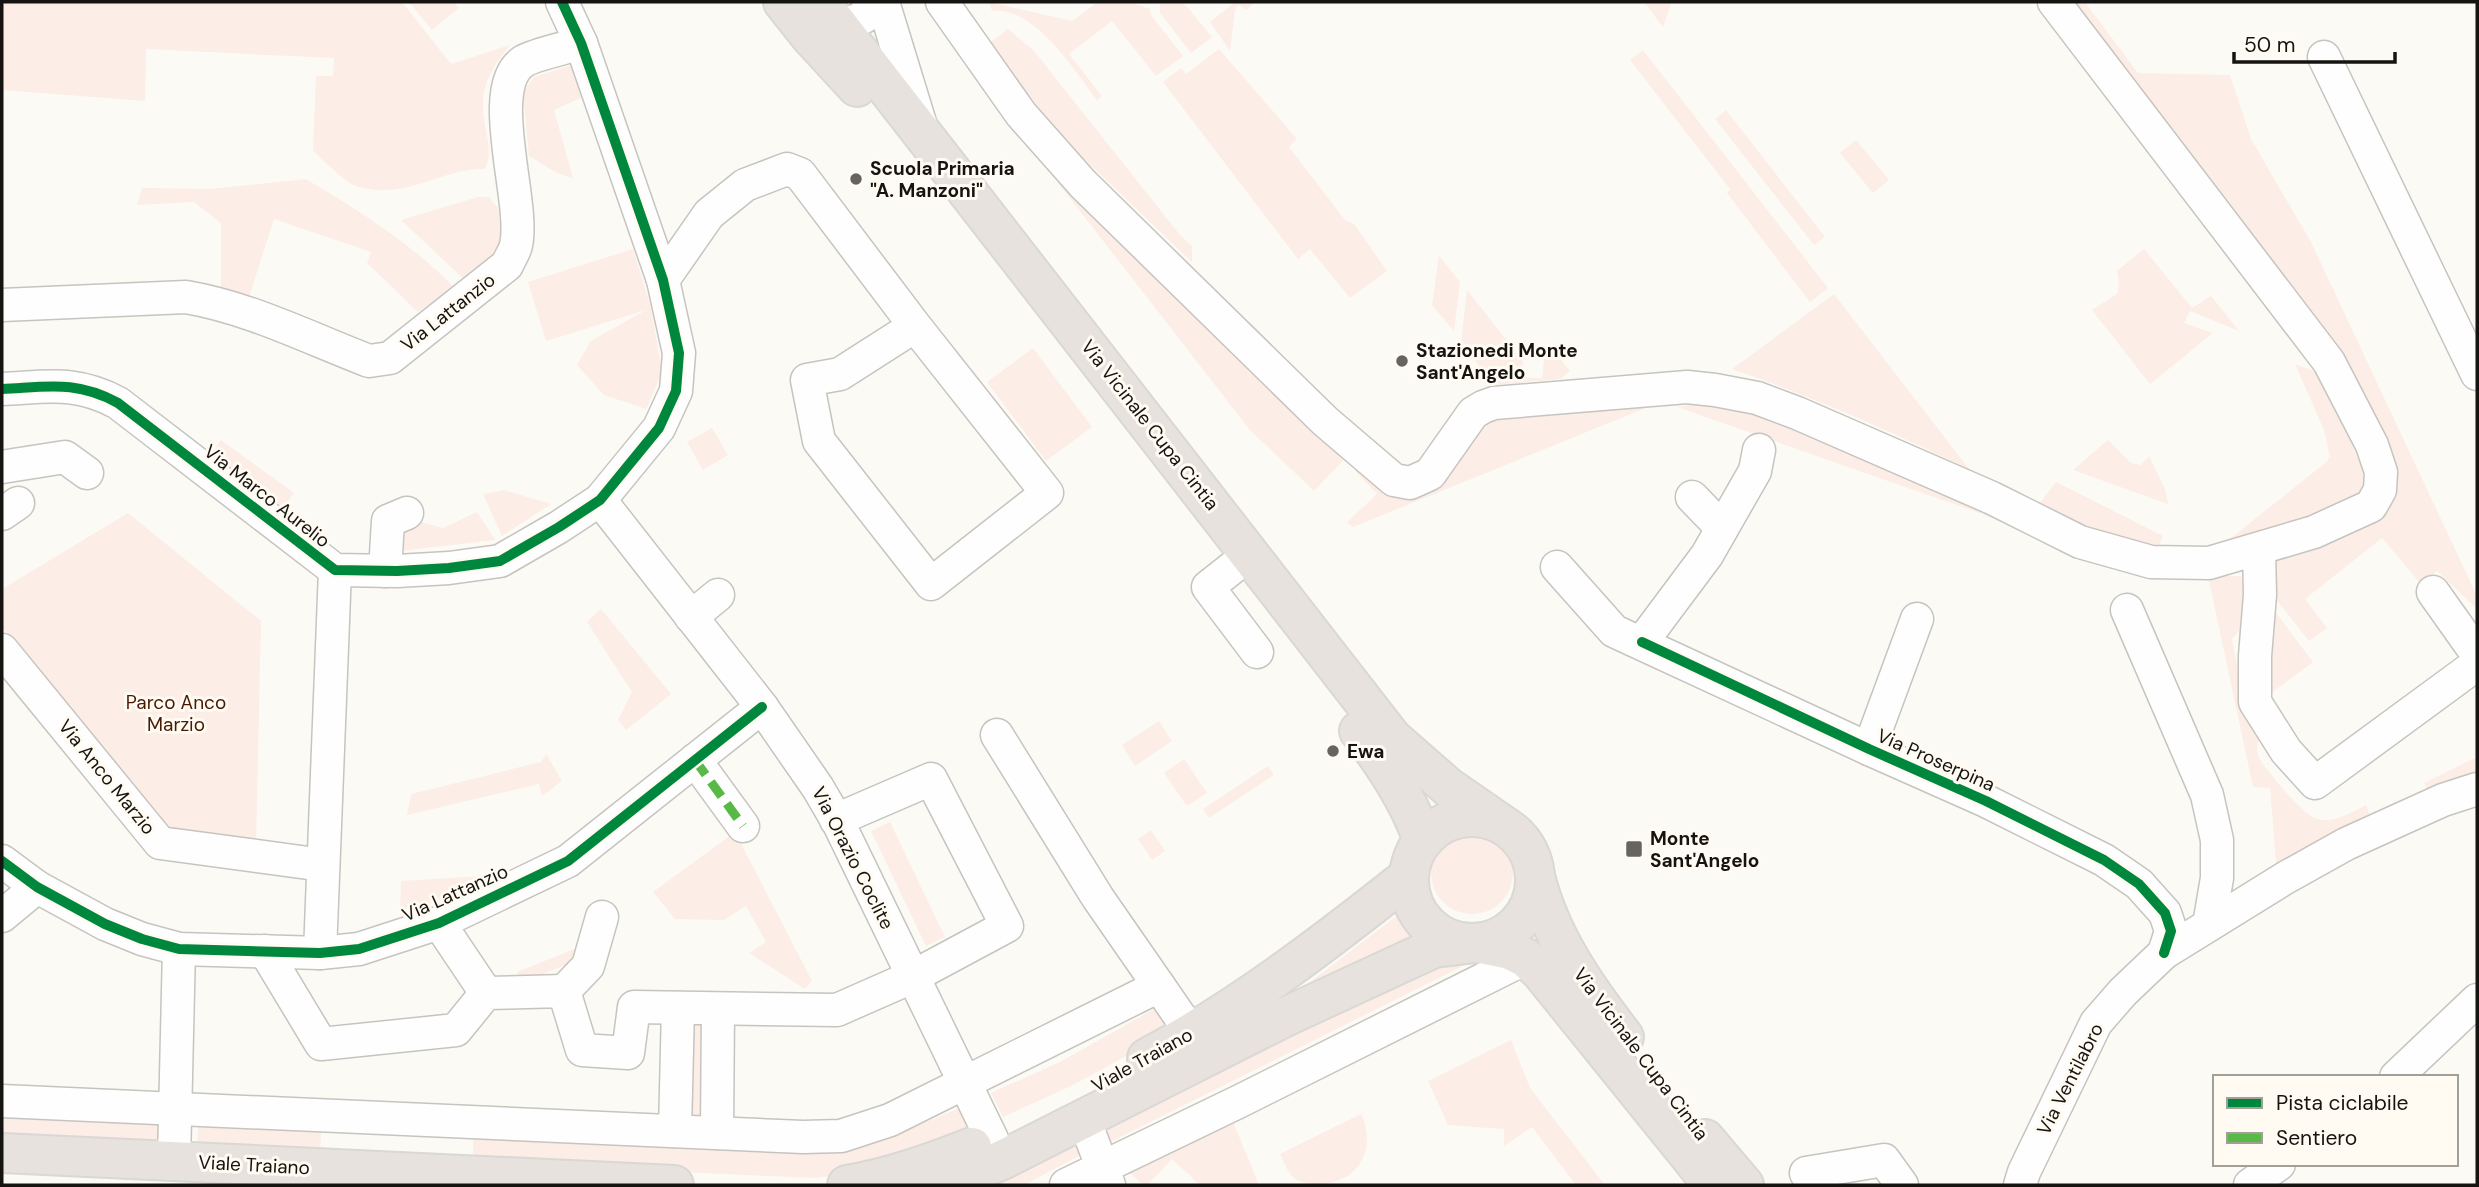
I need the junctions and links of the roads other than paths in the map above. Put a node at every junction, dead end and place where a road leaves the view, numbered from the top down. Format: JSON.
{"nodes":[{"id":1,"x":562,"y":2,"type":"edge"},
{"id":2,"x":783,"y":2,"type":"edge"},
{"id":3,"x":883,"y":2,"type":"edge"},
{"id":4,"x":942,"y":2,"type":"edge"},
{"id":5,"x":2054,"y":2,"type":"edge"},
{"id":6,"x":844,"y":21,"type":"edge"},
{"id":7,"x":581,"y":43,"type":"junction"},
{"id":8,"x":2325,"y":57,"type":"dead end"},
{"id":9,"x":922,"y":130,"type":"junction"},
{"id":10,"x":663,"y":280,"type":"junction"},
{"id":11,"x":2,"y":306,"type":"edge"},
{"id":12,"x":915,"y":326,"type":"junction"},
{"id":13,"x":2477,"y":374,"type":"edge"},
{"id":14,"x":2,"y":389,"type":"edge"},
{"id":15,"x":1759,"y":450,"type":"dead end"},
{"id":16,"x":2,"y":467,"type":"edge"},
{"id":17,"x":87,"y":473,"type":"dead end"},
{"id":18,"x":1692,"y":497,"type":"dead end"},
{"id":19,"x":600,"y":500,"type":"junction"},
{"id":20,"x":407,"y":513,"type":"dead end"},
{"id":21,"x":1723,"y":528,"type":"junction"},
{"id":22,"x":2259,"y":549,"type":"junction"},
{"id":23,"x":1557,"y":567,"type":"dead end"},
{"id":24,"x":1232,"y":568,"type":"junction"},
{"id":25,"x":335,"y":570,"type":"junction"},
{"id":26,"x":385,"y":571,"type":"junction"},
{"id":27,"x":2433,"y":592,"type":"dead end"},
{"id":28,"x":718,"y":594,"type":"dead end"},
{"id":29,"x":2127,"y":610,"type":"dead end"},
{"id":30,"x":691,"y":617,"type":"junction"},
{"id":31,"x":1917,"y":619,"type":"dead end"},
{"id":32,"x":1642,"y":642,"type":"junction"},
{"id":33,"x":2,"y":650,"type":"edge"},
{"id":34,"x":1257,"y":652,"type":"dead end"},
{"id":35,"x":2477,"y":654,"type":"edge"},
{"id":36,"x":2477,"y":664,"type":"edge"},
{"id":37,"x":762,"y":707,"type":"junction"},
{"id":38,"x":997,"y":735,"type":"dead end"},
{"id":39,"x":1869,"y":749,"type":"junction"},
{"id":40,"x":695,"y":760,"type":"junction"},
{"id":41,"x":2477,"y":789,"type":"edge"},
{"id":42,"x":836,"y":820,"type":"junction"},
{"id":43,"x":1503,"y":825,"type":"junction"},
{"id":44,"x":743,"y":826,"type":"dead end"},
{"id":45,"x":1423,"y":840,"type":"junction"},
{"id":46,"x":2,"y":861,"type":"edge"},
{"id":47,"x":323,"y":865,"type":"junction"},
{"id":48,"x":1535,"y":876,"type":"junction"},
{"id":49,"x":1408,"y":877,"type":"junction"},
{"id":50,"x":37,"y":887,"type":"junction"},
{"id":51,"x":2,"y":916,"type":"edge"},
{"id":52,"x":602,"y":917,"type":"dead end"},
{"id":53,"x":439,"y":923,"type":"junction"},
{"id":54,"x":2209,"y":925,"type":"junction"},
{"id":55,"x":1476,"y":943,"type":"junction"},
{"id":56,"x":179,"y":949,"type":"junction"},
{"id":57,"x":265,"y":951,"type":"junction"},
{"id":58,"x":320,"y":953,"type":"junction"},
{"id":59,"x":2164,"y":953,"type":"junction"},
{"id":60,"x":1526,"y":958,"type":"junction"},
{"id":61,"x":912,"y":977,"type":"junction"},
{"id":62,"x":1159,"y":986,"type":"junction"},
{"id":63,"x":564,"y":991,"type":"junction"},
{"id":64,"x":486,"y":993,"type":"junction"},
{"id":65,"x":2477,"y":1000,"type":"edge"},
{"id":66,"x":678,"y":1008,"type":"junction"},
{"id":67,"x":718,"y":1009,"type":"junction"},
{"id":68,"x":1192,"y":1034,"type":"junction"},
{"id":69,"x":2398,"y":1075,"type":"edge"},
{"id":70,"x":965,"y":1084,"type":"junction"},
{"id":71,"x":2,"y":1101,"type":"edge"},
{"id":72,"x":1080,"y":1108,"type":"junction"},
{"id":73,"x":176,"y":1109,"type":"junction"},
{"id":74,"x":676,"y":1131,"type":"junction"},
{"id":75,"x":717,"y":1133,"type":"junction"},
{"id":76,"x":997,"y":1150,"type":"junction"},
{"id":77,"x":2,"y":1153,"type":"edge"},
{"id":78,"x":2276,"y":1166,"type":"edge"},
{"id":79,"x":175,"y":1171,"type":"junction"},
{"id":80,"x":1806,"y":1173,"type":"dead end"},
{"id":81,"x":2,"y":1175,"type":"edge"},
{"id":82,"x":1105,"y":1177,"type":"edge"},
{"id":83,"x":233,"y":1185,"type":"edge"},
{"id":84,"x":674,"y":1185,"type":"edge"},
{"id":85,"x":847,"y":1185,"type":"edge"},
{"id":86,"x":942,"y":1185,"type":"edge"},
{"id":87,"x":1066,"y":1185,"type":"edge"},
{"id":88,"x":1713,"y":1185,"type":"edge"},
{"id":89,"x":1744,"y":1185,"type":"edge"},
{"id":90,"x":1902,"y":1185,"type":"edge"},
{"id":91,"x":2020,"y":1185,"type":"edge"},
{"id":92,"x":2250,"y":1185,"type":"edge"}],
"edges":[{"from":1,"to":7,"type":"street","name":"Via Marco Aurelio"},
{"from":2,"to":6,"type":"main road","name":"Via Vicinale Cupa Cintia"},
{"from":3,"to":9,"type":"street"},
{"from":4,"to":22,"type":"street"},
{"from":5,"to":22,"type":"street"},
{"from":6,"to":9,"type":"main road","name":"Via Vicinale Cupa Cintia"},
{"from":6,"to":24,"type":"main road","name":"Via Vicinale Cupa Cintia"},
{"from":7,"to":10,"type":"street","name":"Via Marco Aurelio"},
{"from":7,"to":11,"type":"street","name":"Via Lattanzio"},
{"from":8,"to":13,"type":"street"},
{"from":9,"to":43,"type":"main road","name":"Via Vicinale Cupa Cintia"},
{"from":10,"to":12,"type":"street"},
{"from":10,"to":19,"type":"street","name":"Via Marco Aurelio"},
{"from":12,"to":12,"type":"street"},
{"from":14,"to":25,"type":"street","name":"Via Marco Aurelio"},
{"from":15,"to":21,"type":"street"},
{"from":16,"to":17,"type":"street"},
{"from":18,"to":21,"type":"street"},
{"from":19,"to":26,"type":"street","name":"Via Marco Aurelio"},
{"from":19,"to":30,"type":"street","name":"Via Orazio Coclite"},
{"from":20,"to":26,"type":"street"},
{"from":21,"to":32,"type":"street"},
{"from":22,"to":36,"type":"street"},
{"from":23,"to":32,"type":"street","name":"Via Proserpina"},
{"from":24,"to":34,"type":"street"},
{"from":24,"to":45,"type":"main road","name":"Via Vicinale Cupa Cintia"},
{"from":25,"to":26,"type":"street","name":"Via Marco Aurelio"},
{"from":25,"to":47,"type":"street"},
{"from":27,"to":35,"type":"street"},
{"from":28,"to":30,"type":"street"},
{"from":29,"to":54,"type":"street"},
{"from":30,"to":37,"type":"street","name":"Via Orazio Coclite"},
{"from":31,"to":39,"type":"street"},
{"from":32,"to":39,"type":"street","name":"Via Proserpina"},
{"from":33,"to":47,"type":"street","name":"Via Anco Marzio"},
{"from":37,"to":40,"type":"street","name":"Via Lattanzio"},
{"from":37,"to":42,"type":"street","name":"Via Orazio Coclite"},
{"from":38,"to":62,"type":"street"},
{"from":39,"to":59,"type":"street","name":"Via Proserpina"},
{"from":40,"to":44,"type":"street"},
{"from":40,"to":53,"type":"street","name":"Via Lattanzio"},
{"from":41,"to":54,"type":"street","name":"Via Ventilabro"},
{"from":42,"to":61,"type":"street","name":"Via Orazio Coclite"},
{"from":42,"to":61,"type":"street"},
{"from":43,"to":45,"type":"main road"},
{"from":43,"to":48,"type":"main road"},
{"from":45,"to":49,"type":"main road"},
{"from":46,"to":50,"type":"street","name":"Via Lattanzio"},
{"from":47,"to":58,"type":"street"},
{"from":48,"to":55,"type":"main road"},
{"from":48,"to":89,"type":"main road","name":"Via Vicinale Cupa Cintia"},
{"from":49,"to":55,"type":"main road"},
{"from":49,"to":68,"type":"main road","name":"Viale Traiano"},
{"from":50,"to":51,"type":"street"},
{"from":50,"to":56,"type":"street","name":"Via Lattanzio"},
{"from":52,"to":63,"type":"street"},
{"from":53,"to":58,"type":"street","name":"Via Lattanzio"},
{"from":53,"to":64,"type":"street"},
{"from":54,"to":59,"type":"street","name":"Via Ventilabro"},
{"from":55,"to":60,"type":"main road","name":"Via Vicinale Cupa Cintia"},
{"from":55,"to":72,"type":"main road","name":"Viale Traiano"},
{"from":56,"to":57,"type":"street","name":"Via Lattanzio"},
{"from":56,"to":73,"type":"street"},
{"from":57,"to":58,"type":"street","name":"Via Lattanzio"},
{"from":57,"to":64,"type":"street"},
{"from":59,"to":91,"type":"street","name":"Via Ventilabro"},
{"from":60,"to":82,"type":"street"},
{"from":60,"to":88,"type":"main road","name":"Via Vicinale Cupa Cintia"},
{"from":61,"to":67,"type":"street"},
{"from":61,"to":70,"type":"street","name":"Via Orazio Coclite"},
{"from":62,"to":68,"type":"street"},
{"from":62,"to":70,"type":"street"},
{"from":63,"to":64,"type":"street"},
{"from":63,"to":66,"type":"street"},
{"from":65,"to":69,"type":"street"},
{"from":66,"to":67,"type":"street"},
{"from":66,"to":74,"type":"street"},
{"from":67,"to":75,"type":"street"},
{"from":68,"to":72,"type":"main road","name":"Viale Traiano"},
{"from":70,"to":75,"type":"street"},
{"from":70,"to":76,"type":"street","name":"Via Orazio Coclite"},
{"from":71,"to":73,"type":"street"},
{"from":72,"to":76,"type":"main road","name":"Viale Traiano"},
{"from":72,"to":82,"type":"street"},
{"from":73,"to":74,"type":"street"},
{"from":73,"to":79,"type":"street"},
{"from":74,"to":75,"type":"street"},
{"from":76,"to":85,"type":"main road","name":"Viale Traiano"},
{"from":76,"to":86,"type":"main road","name":"Viale Traiano"},
{"from":77,"to":79,"type":"main road","name":"Viale Traiano"},
{"from":78,"to":92,"type":"street"},
{"from":79,"to":81,"type":"main road","name":"Viale Traiano"},
{"from":79,"to":83,"type":"main road","name":"Viale Traiano"},
{"from":79,"to":84,"type":"main road","name":"Viale Traiano"},
{"from":80,"to":90,"type":"street"},
{"from":82,"to":87,"type":"street"}]}
